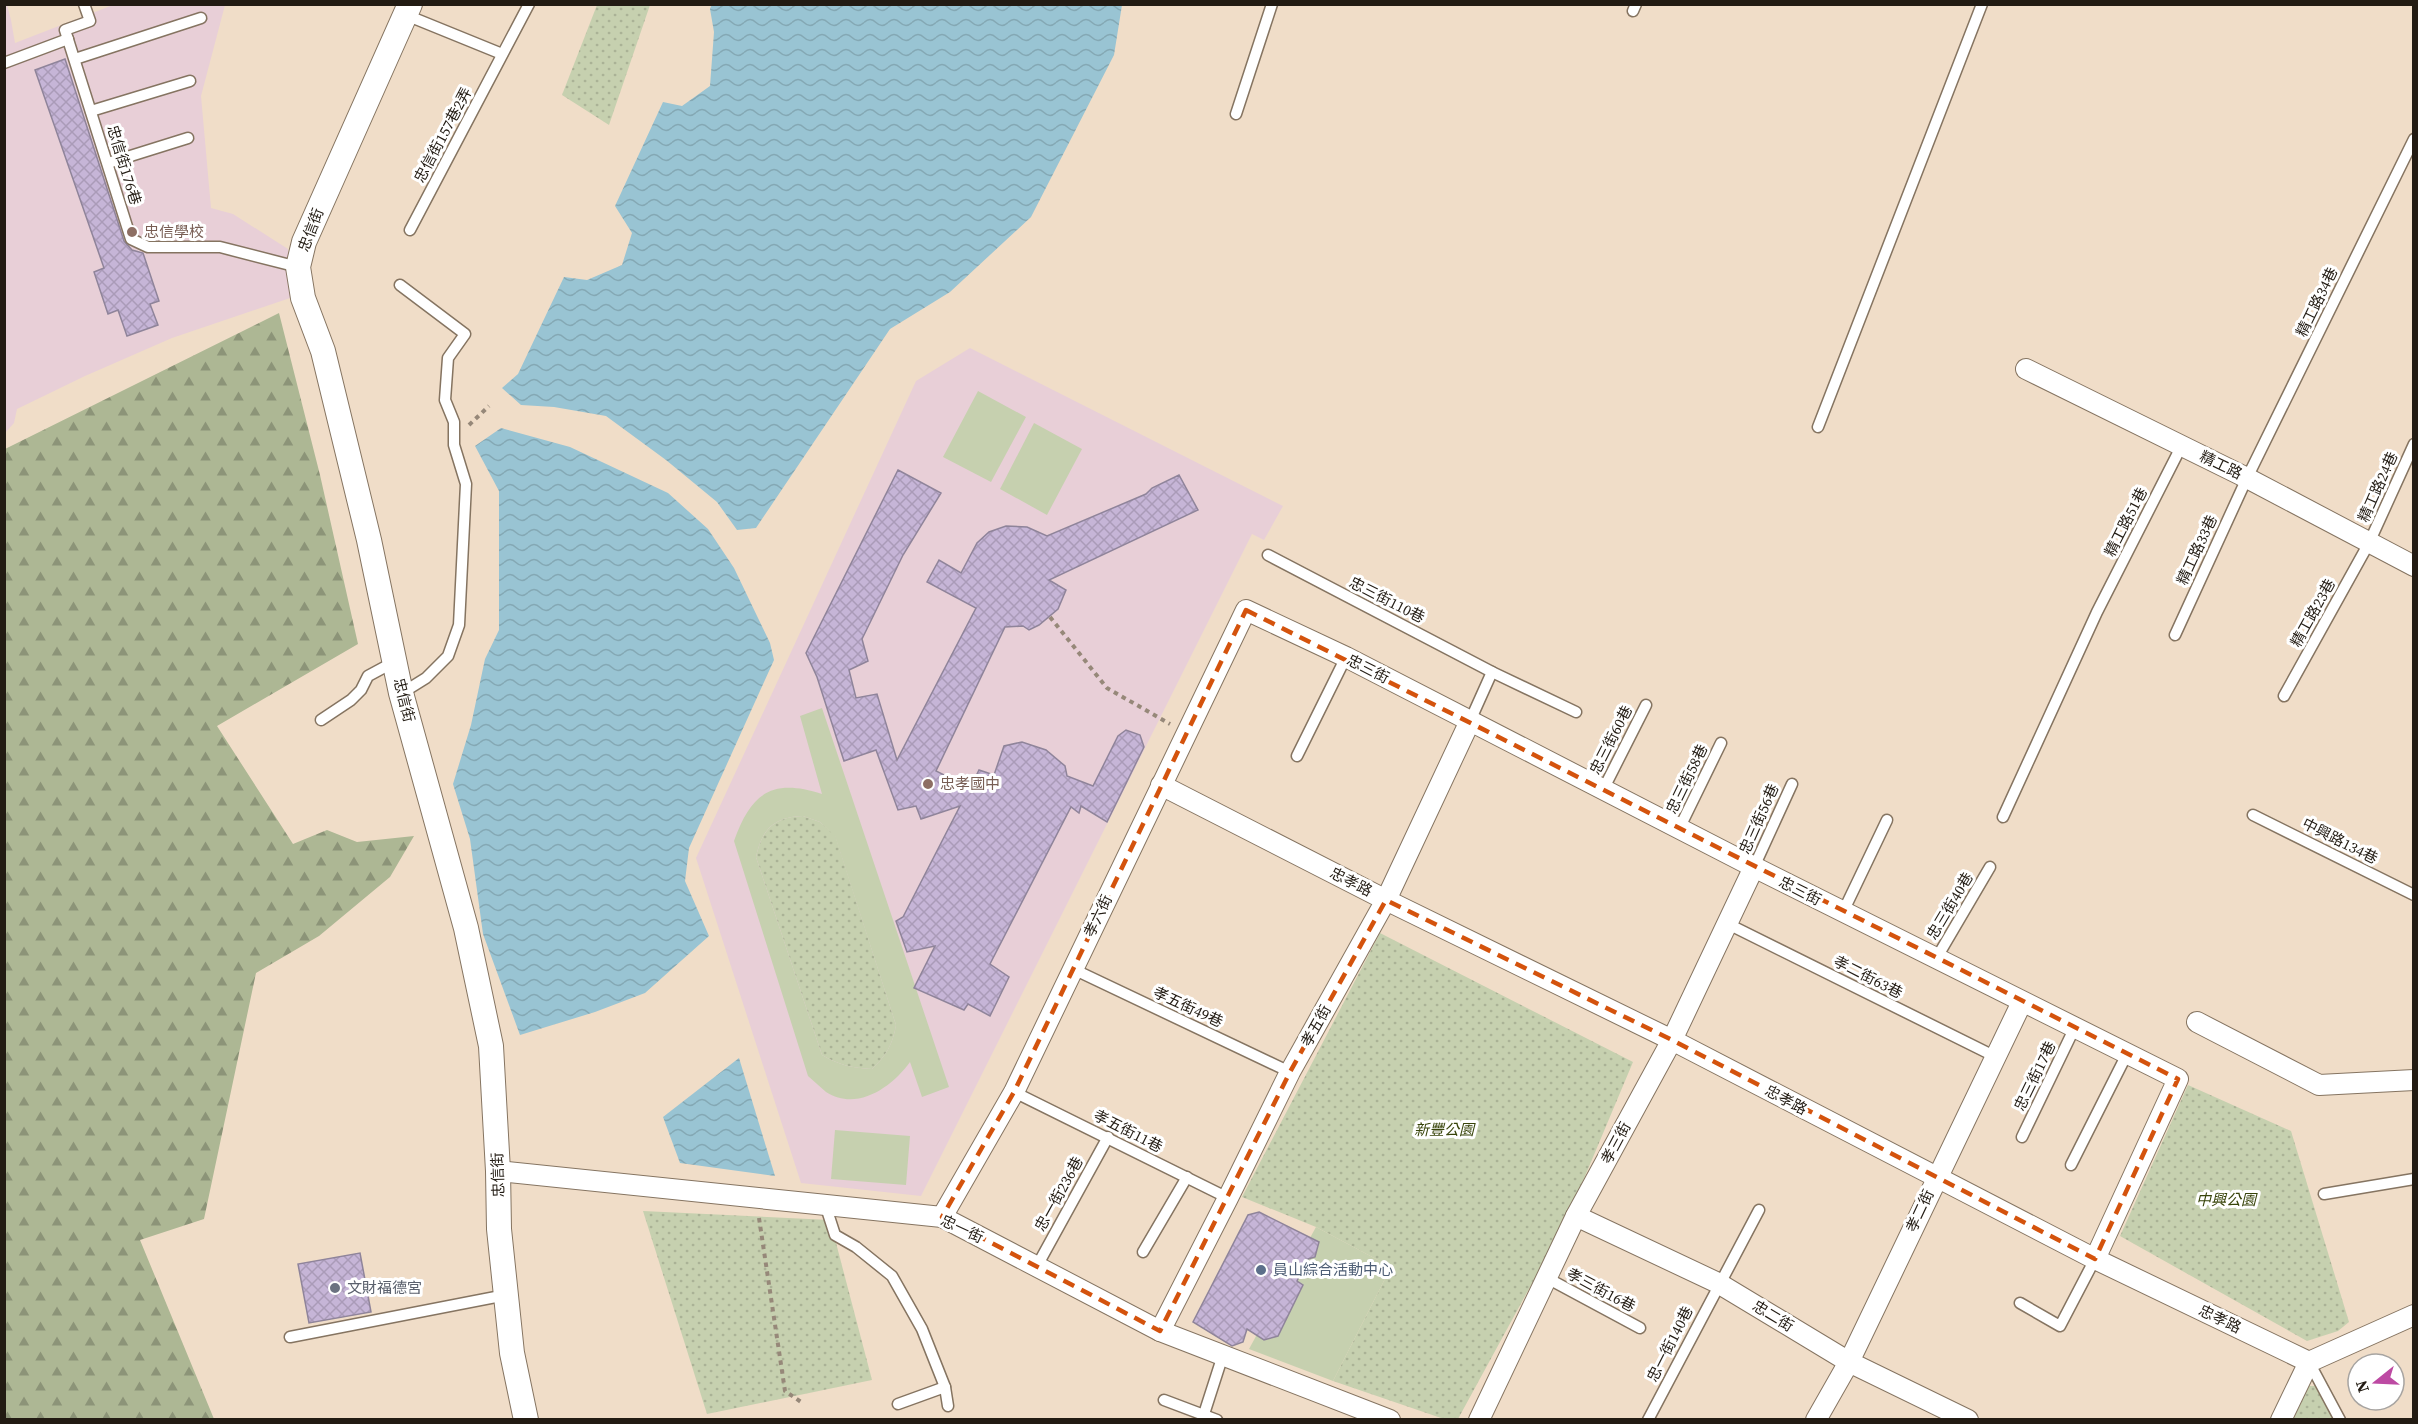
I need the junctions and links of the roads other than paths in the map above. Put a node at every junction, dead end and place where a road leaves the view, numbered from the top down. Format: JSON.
{"nodes":[{"id":1,"x":84,"y":4,"type":"edge"},
{"id":2,"x":529,"y":4,"type":"edge"},
{"id":3,"x":1272,"y":4,"type":"edge"},
{"id":4,"x":1982,"y":4,"type":"edge"},
{"id":5,"x":408,"y":10,"type":"edge"},
{"id":6,"x":201,"y":18,"type":"dead end"},
{"id":7,"x":69,"y":39,"type":"junction"},
{"id":8,"x":502,"y":54,"type":"junction"},
{"id":9,"x":75,"y":59,"type":"junction"},
{"id":10,"x":4,"y":63,"type":"edge"},
{"id":11,"x":190,"y":81,"type":"dead end"},
{"id":12,"x":91,"y":111,"type":"junction"},
{"id":13,"x":1236,"y":114,"type":"dead end"},
{"id":14,"x":188,"y":138,"type":"dead end"},
{"id":15,"x":2414,"y":139,"type":"edge"},
{"id":16,"x":108,"y":163,"type":"junction"},
{"id":17,"x":410,"y":230,"type":"dead end"},
{"id":18,"x":298,"y":267,"type":"junction"},
{"id":19,"x":400,"y":285,"type":"dead end"},
{"id":20,"x":2026,"y":369,"type":"dead end"},
{"id":21,"x":1818,"y":427,"type":"dead end"},
{"id":22,"x":2414,"y":444,"type":"edge"},
{"id":23,"x":2182,"y":446,"type":"junction"},
{"id":24,"x":2247,"y":478,"type":"junction"},
{"id":25,"x":2369,"y":543,"type":"junction"},
{"id":26,"x":1268,"y":555,"type":"dead end"},
{"id":27,"x":2414,"y":566,"type":"edge"},
{"id":28,"x":1245,"y":610,"type":"joint"},
{"id":29,"x":2175,"y":635,"type":"dead end"},
{"id":30,"x":1346,"y":657,"type":"junction"},
{"id":31,"x":395,"y":661,"type":"junction"},
{"id":32,"x":1492,"y":672,"type":"junction"},
{"id":33,"x":401,"y":693,"type":"junction"},
{"id":34,"x":2284,"y":696,"type":"dead end"},
{"id":35,"x":1646,"y":705,"type":"dead end"},
{"id":36,"x":1576,"y":712,"type":"dead end"},
{"id":37,"x":321,"y":720,"type":"dead end"},
{"id":38,"x":1470,"y":721,"type":"junction"},
{"id":39,"x":1721,"y":743,"type":"dead end"},
{"id":40,"x":1297,"y":756,"type":"dead end"},
{"id":41,"x":1792,"y":784,"type":"dead end"},
{"id":42,"x":1161,"y":785,"type":"junction"},
{"id":43,"x":1603,"y":790,"type":"junction"},
{"id":44,"x":2253,"y":815,"type":"dead end"},
{"id":45,"x":2003,"y":817,"type":"dead end"},
{"id":46,"x":1887,"y":820,"type":"dead end"},
{"id":47,"x":1679,"y":829,"type":"junction"},
{"id":48,"x":1754,"y":867,"type":"junction"},
{"id":49,"x":1990,"y":867,"type":"dead end"},
{"id":50,"x":2414,"y":895,"type":"edge"},
{"id":51,"x":1386,"y":900,"type":"junction"},
{"id":52,"x":1843,"y":912,"type":"junction"},
{"id":53,"x":1726,"y":922,"type":"junction"},
{"id":54,"x":1936,"y":959,"type":"junction"},
{"id":55,"x":1073,"y":969,"type":"junction"},
{"id":56,"x":2022,"y":1002,"type":"junction"},
{"id":57,"x":2197,"y":1022,"type":"dead end"},
{"id":58,"x":2075,"y":1027,"type":"junction"},
{"id":59,"x":1672,"y":1040,"type":"junction"},
{"id":60,"x":2127,"y":1054,"type":"junction"},
{"id":61,"x":1996,"y":1057,"type":"junction"},
{"id":62,"x":1290,"y":1072,"type":"junction"},
{"id":63,"x":2414,"y":1080,"type":"edge"},
{"id":64,"x":1014,"y":1092,"type":"junction"},
{"id":65,"x":1108,"y":1137,"type":"junction"},
{"id":66,"x":2022,"y":1137,"type":"dead end"},
{"id":67,"x":2072,"y":1165,"type":"dead end"},
{"id":68,"x":498,"y":1172,"type":"junction"},
{"id":69,"x":1187,"y":1177,"type":"junction"},
{"id":70,"x":1936,"y":1178,"type":"junction"},
{"id":71,"x":2414,"y":1179,"type":"edge"},
{"id":72,"x":2324,"y":1194,"type":"dead end"},
{"id":73,"x":1228,"y":1198,"type":"junction"},
{"id":74,"x":825,"y":1204,"type":"junction"},
{"id":75,"x":1759,"y":1210,"type":"dead end"},
{"id":76,"x":1576,"y":1216,"type":"junction"},
{"id":77,"x":942,"y":1217,"type":"junction"},
{"id":78,"x":1143,"y":1252,"type":"dead end"},
{"id":79,"x":2095,"y":1259,"type":"junction"},
{"id":80,"x":1037,"y":1266,"type":"junction"},
{"id":81,"x":1547,"y":1278,"type":"junction"},
{"id":82,"x":1718,"y":1283,"type":"junction"},
{"id":83,"x":506,"y":1295,"type":"junction"},
{"id":84,"x":2020,"y":1303,"type":"dead end"},
{"id":85,"x":2414,"y":1315,"type":"edge"},
{"id":86,"x":1640,"y":1328,"type":"dead end"},
{"id":87,"x":1160,"y":1331,"type":"junction"},
{"id":88,"x":290,"y":1337,"type":"dead end"},
{"id":89,"x":1222,"y":1355,"type":"junction"},
{"id":90,"x":1849,"y":1362,"type":"junction"},
{"id":91,"x":2309,"y":1362,"type":"junction"},
{"id":92,"x":945,"y":1388,"type":"junction"},
{"id":93,"x":1164,"y":1400,"type":"dead end"},
{"id":94,"x":898,"y":1404,"type":"dead end"},
{"id":95,"x":948,"y":1406,"type":"dead end"},
{"id":96,"x":1204,"y":1414,"type":"junction"},
{"id":97,"x":526,"y":1419,"type":"edge"},
{"id":98,"x":1217,"y":1419,"type":"edge"},
{"id":99,"x":1390,"y":1419,"type":"edge"},
{"id":100,"x":1479,"y":1419,"type":"edge"},
{"id":101,"x":1648,"y":1419,"type":"edge"},
{"id":102,"x":1816,"y":1419,"type":"edge"},
{"id":103,"x":1968,"y":1419,"type":"edge"},
{"id":104,"x":2281,"y":1419,"type":"edge"},
{"id":105,"x":2340,"y":1419,"type":"edge"}],
"edges":[{"from":1,"to":7,"type":"lane"},
{"from":2,"to":8,"type":"lane","name":"忠信街157巷2弄"},
{"from":3,"to":13,"type":"lane"},
{"from":4,"to":21,"type":"lane"},
{"from":5,"to":8,"type":"lane"},
{"from":5,"to":18,"type":"street","name":"忠信街"},
{"from":6,"to":9,"type":"lane"},
{"from":7,"to":9,"type":"lane","name":"忠信街176巷"},
{"from":7,"to":10,"type":"lane"},
{"from":8,"to":17,"type":"lane","name":"忠信街157巷2弄"},
{"from":9,"to":12,"type":"lane","name":"忠信街176巷"},
{"from":11,"to":12,"type":"lane"},
{"from":12,"to":16,"type":"lane","name":"忠信街176巷"},
{"from":14,"to":16,"type":"lane"},
{"from":15,"to":24,"type":"lane","name":"精工路34巷"},
{"from":16,"to":18,"type":"lane","name":"忠信街176巷"},
{"from":18,"to":31,"type":"street","name":"忠信街"},
{"from":19,"to":33,"type":"lane"},
{"from":20,"to":23,"type":"street","name":"精工路"},
{"from":22,"to":25,"type":"lane","name":"精工路24巷"},
{"from":23,"to":24,"type":"street","name":"精工路"},
{"from":23,"to":45,"type":"lane","name":"精工路51巷"},
{"from":24,"to":25,"type":"street","name":"精工路"},
{"from":24,"to":29,"type":"lane","name":"精工路33巷"},
{"from":25,"to":27,"type":"street","name":"精工路"},
{"from":25,"to":34,"type":"lane","name":"精工路23巷"},
{"from":26,"to":32,"type":"lane","name":"忠三街110巷"},
{"from":28,"to":30,"type":"street","name":"忠三街"},
{"from":28,"to":42,"type":"street","name":"孝六街"},
{"from":30,"to":38,"type":"street","name":"忠三街"},
{"from":30,"to":40,"type":"lane"},
{"from":31,"to":33,"type":"street","name":"忠信街"},
{"from":31,"to":37,"type":"lane"},
{"from":32,"to":36,"type":"lane","name":"忠三街110巷"},
{"from":32,"to":38,"type":"lane"},
{"from":33,"to":68,"type":"street","name":"忠信街"},
{"from":35,"to":43,"type":"lane","name":"忠三街60巷"},
{"from":38,"to":43,"type":"street","name":"忠三街"},
{"from":38,"to":51,"type":"street","name":"孝五街"},
{"from":39,"to":47,"type":"lane","name":"忠三街58巷"},
{"from":41,"to":48,"type":"lane","name":"忠三街56巷"},
{"from":42,"to":51,"type":"street","name":"忠孝路"},
{"from":42,"to":55,"type":"street","name":"孝六街"},
{"from":43,"to":47,"type":"street","name":"忠三街"},
{"from":44,"to":50,"type":"lane","name":"中興路134巷"},
{"from":46,"to":52,"type":"lane"},
{"from":47,"to":48,"type":"street","name":"忠三街"},
{"from":48,"to":52,"type":"street","name":"忠三街"},
{"from":48,"to":53,"type":"street","name":"孝三街"},
{"from":49,"to":54,"type":"lane","name":"忠三街40巷"},
{"from":51,"to":59,"type":"street","name":"忠孝路"},
{"from":51,"to":62,"type":"street","name":"孝五街"},
{"from":52,"to":54,"type":"street","name":"忠三街"},
{"from":53,"to":59,"type":"street","name":"孝三街"},
{"from":53,"to":61,"type":"lane","name":"孝二街63巷"},
{"from":54,"to":56,"type":"street","name":"忠三街"},
{"from":55,"to":62,"type":"lane","name":"孝五街49巷"},
{"from":55,"to":64,"type":"street","name":"孝六街"},
{"from":56,"to":58,"type":"street","name":"忠三街"},
{"from":56,"to":61,"type":"street","name":"孝二街"},
{"from":57,"to":63,"type":"street"},
{"from":58,"to":60,"type":"street","name":"忠三街"},
{"from":58,"to":66,"type":"lane","name":"忠三街17巷"},
{"from":59,"to":70,"type":"street","name":"忠孝路"},
{"from":59,"to":76,"type":"street","name":"孝三街"},
{"from":60,"to":67,"type":"lane"},
{"from":60,"to":79,"type":"street","name":"忠三街"},
{"from":61,"to":70,"type":"street","name":"孝二街"},
{"from":62,"to":73,"type":"street","name":"孝五街"},
{"from":64,"to":65,"type":"lane","name":"孝五街11巷"},
{"from":64,"to":77,"type":"street","name":"孝六街"},
{"from":65,"to":69,"type":"lane","name":"孝五街11巷"},
{"from":65,"to":80,"type":"lane","name":"忠一街236巷"},
{"from":68,"to":74,"type":"street","name":"忠一街"},
{"from":68,"to":83,"type":"street","name":"忠信街"},
{"from":69,"to":73,"type":"lane","name":"孝五街11巷"},
{"from":69,"to":78,"type":"lane"},
{"from":70,"to":79,"type":"street","name":"忠孝路"},
{"from":70,"to":90,"type":"street","name":"孝二街"},
{"from":71,"to":72,"type":"lane"},
{"from":73,"to":87,"type":"street","name":"孝五街"},
{"from":74,"to":77,"type":"street","name":"忠一街"},
{"from":74,"to":92,"type":"lane"},
{"from":75,"to":82,"type":"lane","name":"忠一街140巷"},
{"from":76,"to":81,"type":"street","name":"孝三街"},
{"from":76,"to":82,"type":"street","name":"忠二街"},
{"from":77,"to":80,"type":"street","name":"忠一街"},
{"from":79,"to":84,"type":"lane"},
{"from":79,"to":91,"type":"street","name":"忠孝路"},
{"from":80,"to":87,"type":"street","name":"忠一街"},
{"from":81,"to":86,"type":"lane","name":"孝三街16巷"},
{"from":81,"to":100,"type":"street","name":"孝三街"},
{"from":82,"to":90,"type":"street","name":"忠二街"},
{"from":82,"to":101,"type":"lane","name":"忠一街140巷"},
{"from":83,"to":88,"type":"lane"},
{"from":83,"to":97,"type":"street","name":"忠信街"},
{"from":85,"to":91,"type":"street"},
{"from":87,"to":89,"type":"street","name":"忠一街"},
{"from":89,"to":96,"type":"lane"},
{"from":89,"to":99,"type":"street","name":"忠一街"},
{"from":90,"to":102,"type":"street","name":"孝二街"},
{"from":90,"to":103,"type":"street","name":"忠二街"},
{"from":91,"to":104,"type":"street"},
{"from":91,"to":105,"type":"lane"},
{"from":92,"to":94,"type":"lane"},
{"from":92,"to":95,"type":"lane"},
{"from":93,"to":96,"type":"lane"},
{"from":96,"to":98,"type":"lane"}]}
